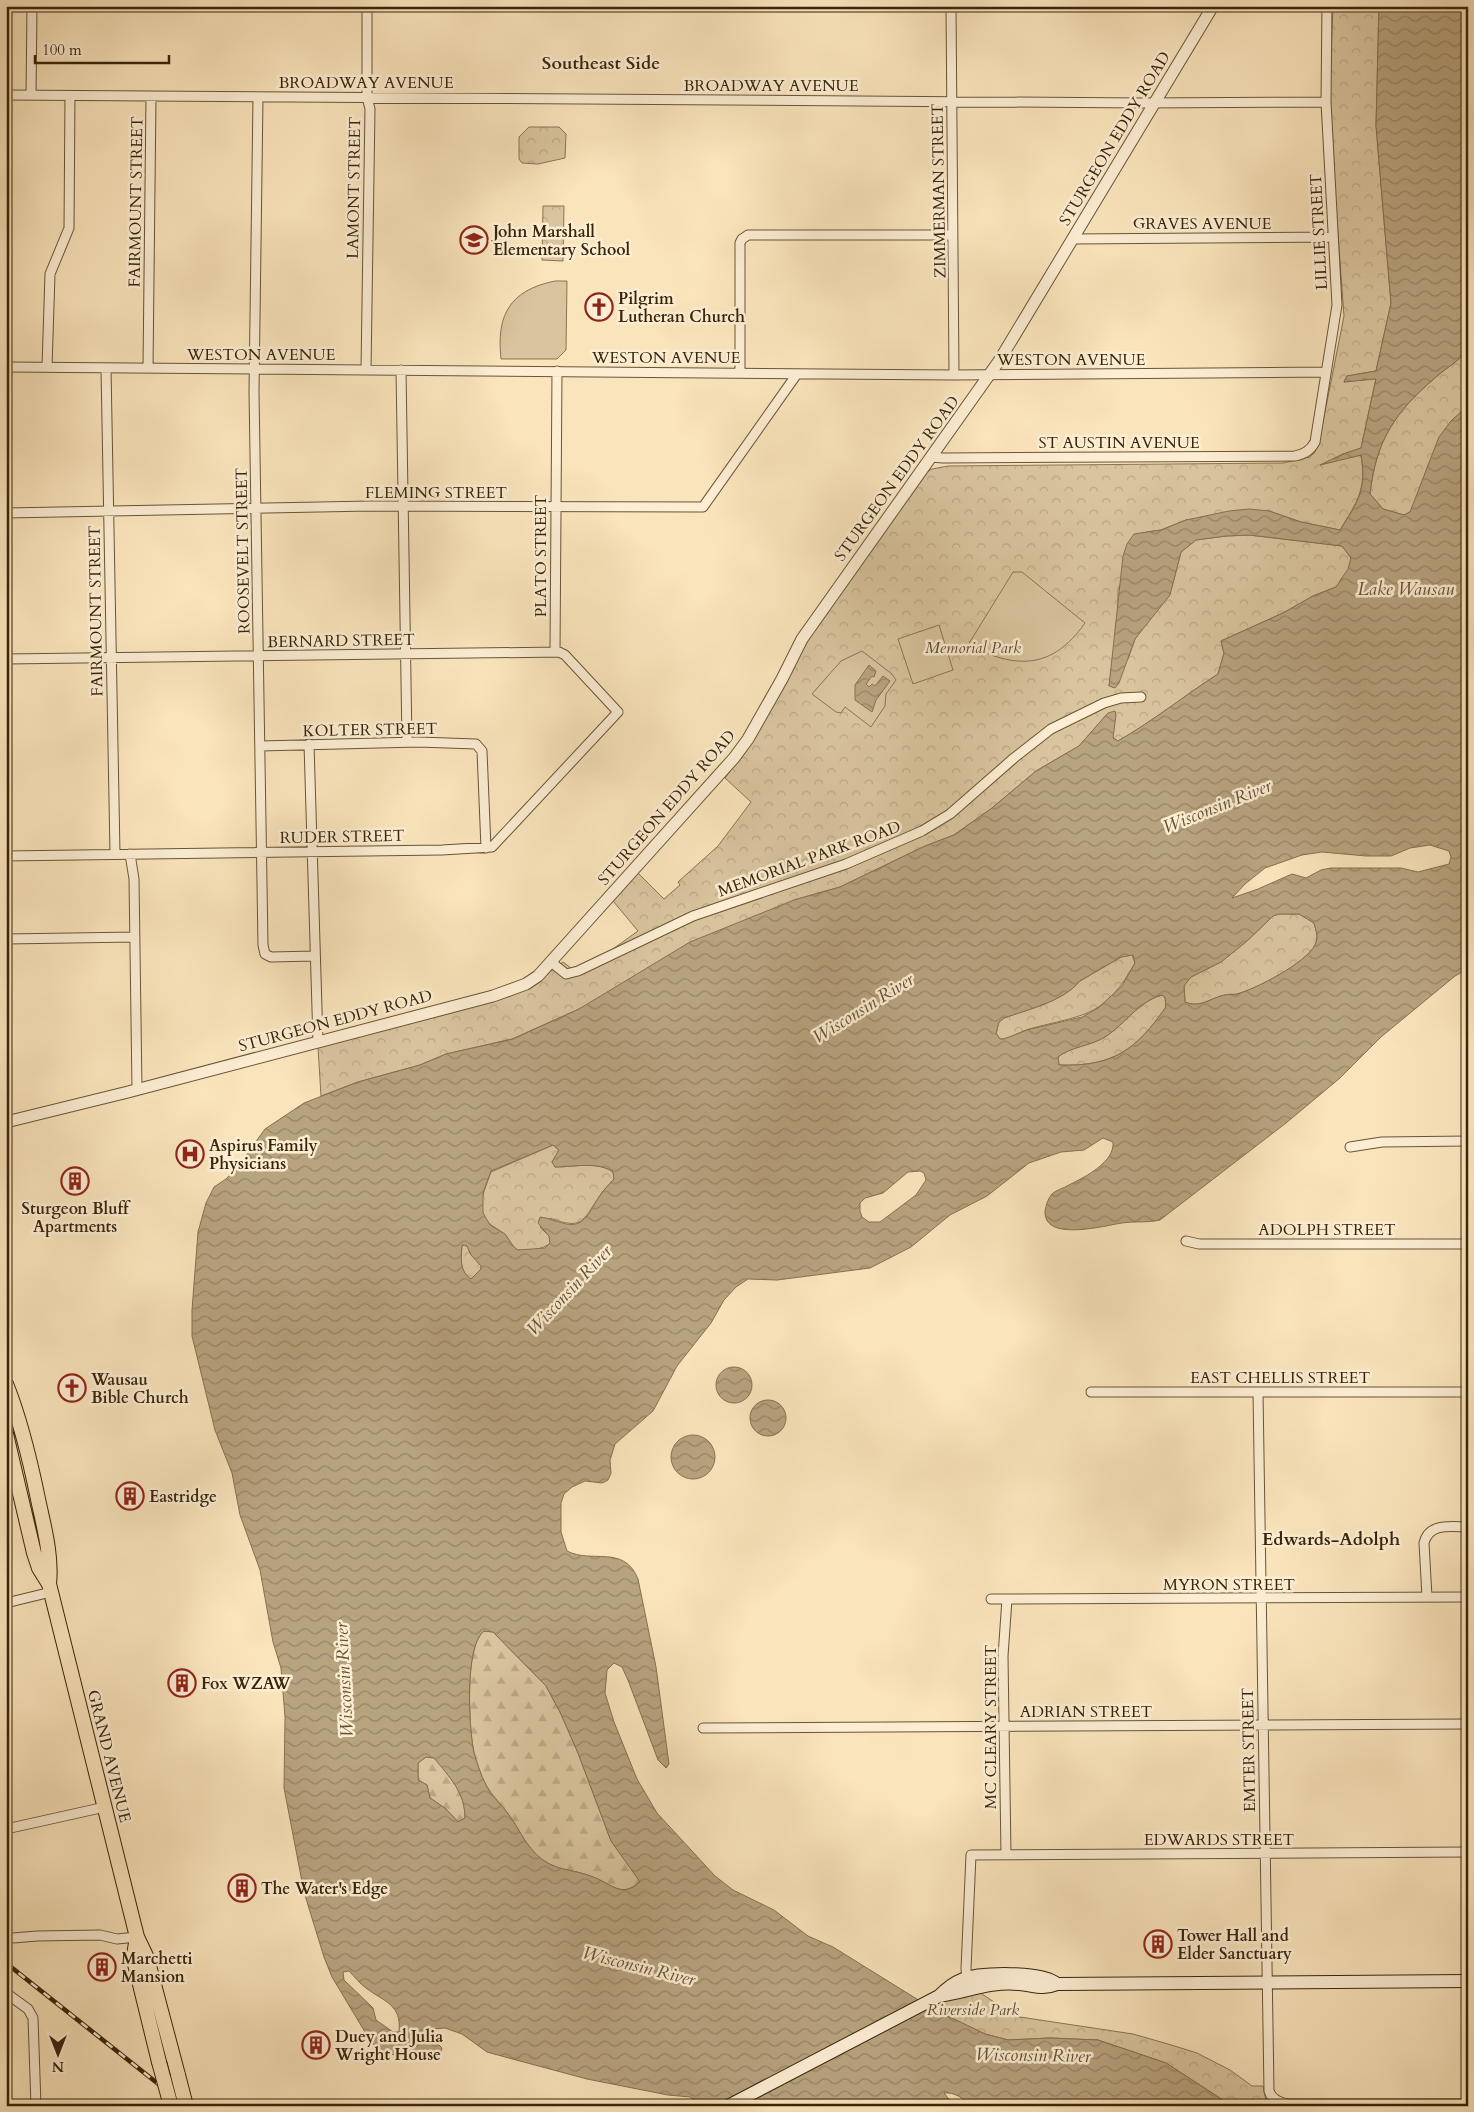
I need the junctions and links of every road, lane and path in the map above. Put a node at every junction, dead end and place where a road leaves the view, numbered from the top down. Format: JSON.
{"nodes":[{"id":1,"x":32,"y":6,"type":"edge"},
{"id":2,"x":367,"y":6,"type":"edge"},
{"id":3,"x":950,"y":6,"type":"edge"},
{"id":4,"x":1213,"y":6,"type":"edge"},
{"id":5,"x":1327,"y":6,"type":"edge"},
{"id":6,"x":6,"y":95,"type":"edge"},
{"id":7,"x":31,"y":95,"type":"junction"},
{"id":8,"x":70,"y":96,"type":"junction"},
{"id":9,"x":151,"y":97,"type":"junction"},
{"id":10,"x":258,"y":97,"type":"junction"},
{"id":11,"x":367,"y":97,"type":"junction"},
{"id":12,"x":952,"y":101,"type":"junction"},
{"id":13,"x":1326,"y":102,"type":"junction"},
{"id":14,"x":1154,"y":103,"type":"junction"},
{"id":15,"x":953,"y":236,"type":"junction"},
{"id":16,"x":1332,"y":237,"type":"junction"},
{"id":17,"x":1073,"y":239,"type":"junction"},
{"id":18,"x":6,"y":367,"type":"edge"},
{"id":19,"x":47,"y":367,"type":"junction"},
{"id":20,"x":106,"y":368,"type":"junction"},
{"id":21,"x":148,"y":368,"type":"junction"},
{"id":22,"x":254,"y":369,"type":"junction"},
{"id":23,"x":366,"y":370,"type":"junction"},
{"id":24,"x":401,"y":370,"type":"junction"},
{"id":25,"x":557,"y":372,"type":"junction"},
{"id":26,"x":1326,"y":372,"type":"junction"},
{"id":27,"x":740,"y":373,"type":"junction"},
{"id":28,"x":797,"y":374,"type":"junction"},
{"id":29,"x":990,"y":374,"type":"junction"},
{"id":30,"x":954,"y":375,"type":"junction"},
{"id":31,"x":1307,"y":452,"type":"joint"},
{"id":32,"x":931,"y":456,"type":"junction"},
{"id":33,"x":402,"y":506,"type":"junction"},
{"id":34,"x":556,"y":507,"type":"junction"},
{"id":35,"x":256,"y":508,"type":"junction"},
{"id":36,"x":108,"y":512,"type":"junction"},
{"id":37,"x":6,"y":513,"type":"edge"},
{"id":38,"x":555,"y":652,"type":"junction"},
{"id":39,"x":406,"y":654,"type":"junction"},
{"id":40,"x":259,"y":656,"type":"junction"},
{"id":41,"x":111,"y":658,"type":"junction"},
{"id":42,"x":6,"y":660,"type":"edge"},
{"id":43,"x":1141,"y":697,"type":"dead end"},
{"id":44,"x":407,"y":742,"type":"junction"},
{"id":45,"x":310,"y":744,"type":"junction"},
{"id":46,"x":260,"y":746,"type":"junction"},
{"id":47,"x":486,"y":848,"type":"junction"},
{"id":48,"x":261,"y":852,"type":"junction"},
{"id":49,"x":313,"y":852,"type":"junction"},
{"id":50,"x":116,"y":854,"type":"junction"},
{"id":51,"x":130,"y":854,"type":"junction"},
{"id":52,"x":6,"y":856,"type":"edge"},
{"id":53,"x":134,"y":937,"type":"junction"},
{"id":54,"x":6,"y":939,"type":"edge"},
{"id":55,"x":315,"y":956,"type":"junction"},
{"id":56,"x":551,"y":962,"type":"junction"},
{"id":57,"x":318,"y":1042,"type":"junction"},
{"id":58,"x":137,"y":1089,"type":"junction"},
{"id":59,"x":6,"y":1122,"type":"edge"},
{"id":60,"x":1468,"y":1141,"type":"edge"},
{"id":61,"x":1350,"y":1147,"type":"dead end"},
{"id":62,"x":1186,"y":1241,"type":"dead end"},
{"id":63,"x":1468,"y":1244,"type":"edge"},
{"id":64,"x":6,"y":1384,"type":"edge"},
{"id":65,"x":1091,"y":1392,"type":"dead end"},
{"id":66,"x":1258,"y":1392,"type":"junction"},
{"id":67,"x":1468,"y":1392,"type":"edge"},
{"id":68,"x":10,"y":1403,"type":"edge"},
{"id":69,"x":6,"y":1434,"type":"edge"},
{"id":70,"x":1468,"y":1527,"type":"edge"},
{"id":71,"x":50,"y":1588,"type":"junction"},
{"id":72,"x":1427,"y":1597,"type":"junction"},
{"id":73,"x":1468,"y":1597,"type":"edge"},
{"id":74,"x":1262,"y":1598,"type":"junction"},
{"id":75,"x":991,"y":1599,"type":"dead end"},
{"id":76,"x":1006,"y":1599,"type":"junction"},
{"id":77,"x":6,"y":1603,"type":"edge"},
{"id":78,"x":1468,"y":1724,"type":"edge"},
{"id":79,"x":1263,"y":1725,"type":"junction"},
{"id":80,"x":1003,"y":1726,"type":"junction"},
{"id":81,"x":704,"y":1728,"type":"dead end"},
{"id":82,"x":105,"y":1807,"type":"junction"},
{"id":83,"x":6,"y":1829,"type":"edge"},
{"id":84,"x":1468,"y":1852,"type":"edge"},
{"id":85,"x":1265,"y":1853,"type":"junction"},
{"id":86,"x":1006,"y":1855,"type":"junction"},
{"id":87,"x":138,"y":1937,"type":"junction"},
{"id":88,"x":13,"y":1938,"type":"dead end"},
{"id":89,"x":967,"y":1978,"type":"junction"},
{"id":90,"x":1468,"y":1981,"type":"edge"},
{"id":91,"x":1268,"y":1982,"type":"junction"},
{"id":92,"x":1057,"y":1984,"type":"junction"},
{"id":93,"x":6,"y":1993,"type":"edge"},
{"id":94,"x":939,"y":1996,"type":"junction"},
{"id":95,"x":1468,"y":2104,"type":"edge"},
{"id":96,"x":36,"y":2106,"type":"edge"},
{"id":97,"x":170,"y":2106,"type":"edge"},
{"id":98,"x":186,"y":2106,"type":"edge"},
{"id":99,"x":728,"y":2106,"type":"edge"}],
"edges":[{"from":1,"to":7,"type":"street"},
{"from":2,"to":11,"type":"street","name":"LAMONT STREET"},
{"from":3,"to":12,"type":"street","name":"ZIMMERMAN STREET"},
{"from":4,"to":14,"type":"street","name":"STURGEON EDDY ROAD"},
{"from":5,"to":13,"type":"street","name":"LILLIE STREET"},
{"from":6,"to":7,"type":"street","name":"BROADWAY AVENUE"},
{"from":7,"to":8,"type":"street","name":"BROADWAY AVENUE"},
{"from":8,"to":9,"type":"street","name":"BROADWAY AVENUE"},
{"from":8,"to":19,"type":"street"},
{"from":9,"to":10,"type":"street","name":"BROADWAY AVENUE"},
{"from":9,"to":21,"type":"street","name":"FAIRMOUNT STREET"},
{"from":10,"to":11,"type":"street","name":"BROADWAY AVENUE"},
{"from":10,"to":22,"type":"street","name":"ROOSEVELT STREET"},
{"from":11,"to":12,"type":"street","name":"BROADWAY AVENUE"},
{"from":11,"to":23,"type":"street","name":"LAMONT STREET"},
{"from":12,"to":14,"type":"street","name":"BROADWAY AVENUE"},
{"from":12,"to":15,"type":"street","name":"ZIMMERMAN STREET"},
{"from":13,"to":14,"type":"street","name":"BROADWAY AVENUE"},
{"from":13,"to":16,"type":"street","name":"LILLIE STREET"},
{"from":14,"to":17,"type":"street","name":"STURGEON EDDY ROAD"},
{"from":15,"to":27,"type":"street"},
{"from":15,"to":30,"type":"street","name":"ZIMMERMAN STREET"},
{"from":16,"to":17,"type":"street","name":"GRAVES AVENUE"},
{"from":16,"to":26,"type":"street","name":"LILLIE STREET"},
{"from":17,"to":29,"type":"street","name":"STURGEON EDDY ROAD"},
{"from":18,"to":19,"type":"street","name":"WESTON AVENUE"},
{"from":19,"to":20,"type":"street","name":"WESTON AVENUE"},
{"from":20,"to":21,"type":"street","name":"WESTON AVENUE"},
{"from":20,"to":36,"type":"street","name":"FAIRMOUNT STREET"},
{"from":21,"to":22,"type":"street","name":"WESTON AVENUE"},
{"from":22,"to":23,"type":"street","name":"WESTON AVENUE"},
{"from":22,"to":35,"type":"street","name":"ROOSEVELT STREET"},
{"from":23,"to":24,"type":"street","name":"WESTON AVENUE"},
{"from":24,"to":25,"type":"street","name":"WESTON AVENUE"},
{"from":24,"to":33,"type":"street"},
{"from":25,"to":27,"type":"street","name":"WESTON AVENUE"},
{"from":25,"to":34,"type":"street","name":"PLATO STREET"},
{"from":26,"to":29,"type":"street","name":"WESTON AVENUE"},
{"from":26,"to":31,"type":"street","name":"LILLIE STREET"},
{"from":27,"to":28,"type":"street","name":"WESTON AVENUE"},
{"from":28,"to":30,"type":"street","name":"WESTON AVENUE"},
{"from":28,"to":34,"type":"street","name":"FLEMING STREET"},
{"from":29,"to":30,"type":"street","name":"WESTON AVENUE"},
{"from":29,"to":32,"type":"street","name":"STURGEON EDDY ROAD"},
{"from":31,"to":32,"type":"street","name":"ST AUSTIN AVENUE"},
{"from":32,"to":56,"type":"street","name":"STURGEON EDDY ROAD"},
{"from":33,"to":34,"type":"street","name":"FLEMING STREET"},
{"from":33,"to":35,"type":"street","name":"FLEMING STREET"},
{"from":33,"to":39,"type":"street"},
{"from":34,"to":38,"type":"street","name":"PLATO STREET"},
{"from":35,"to":36,"type":"street","name":"FLEMING STREET"},
{"from":35,"to":40,"type":"street","name":"ROOSEVELT STREET"},
{"from":36,"to":37,"type":"street","name":"FLEMING STREET"},
{"from":36,"to":41,"type":"street","name":"FAIRMOUNT STREET"},
{"from":38,"to":39,"type":"street","name":"BERNARD STREET"},
{"from":38,"to":47,"type":"street"},
{"from":39,"to":40,"type":"street","name":"BERNARD STREET"},
{"from":39,"to":44,"type":"street"},
{"from":40,"to":41,"type":"street","name":"BERNARD STREET"},
{"from":40,"to":46,"type":"street","name":"ROOSEVELT STREET"},
{"from":41,"to":42,"type":"street","name":"BERNARD STREET"},
{"from":41,"to":50,"type":"street","name":"FAIRMOUNT STREET"},
{"from":43,"to":56,"type":"street","name":"MEMORIAL PARK ROAD"},
{"from":44,"to":45,"type":"street","name":"KOLTER STREET"},
{"from":44,"to":47,"type":"street","name":"KOLTER STREET"},
{"from":45,"to":46,"type":"street","name":"KOLTER STREET"},
{"from":45,"to":49,"type":"street"},
{"from":46,"to":48,"type":"street","name":"ROOSEVELT STREET"},
{"from":47,"to":49,"type":"street","name":"RUDER STREET"},
{"from":48,"to":49,"type":"street","name":"RUDER STREET"},
{"from":48,"to":51,"type":"street","name":"RUDER STREET"},
{"from":48,"to":55,"type":"street","name":"ROOSEVELT STREET"},
{"from":49,"to":55,"type":"street"},
{"from":50,"to":51,"type":"street","name":"RUDER STREET"},
{"from":50,"to":52,"type":"street","name":"RUDER STREET"},
{"from":51,"to":53,"type":"street"},
{"from":53,"to":54,"type":"street"},
{"from":53,"to":58,"type":"street"},
{"from":55,"to":57,"type":"street"},
{"from":56,"to":57,"type":"street","name":"STURGEON EDDY ROAD"},
{"from":57,"to":58,"type":"street","name":"STURGEON EDDY ROAD"},
{"from":58,"to":59,"type":"street","name":"STURGEON EDDY ROAD"},
{"from":60,"to":61,"type":"street"},
{"from":62,"to":63,"type":"street","name":"ADOLPH STREET"},
{"from":64,"to":68,"type":"main road","name":"GRAND AVENUE"},
{"from":65,"to":66,"type":"street","name":"EAST CHELLIS STREET"},
{"from":66,"to":67,"type":"street","name":"EAST CHELLIS STREET"},
{"from":66,"to":74,"type":"street","name":"EMTER STREET"},
{"from":68,"to":71,"type":"main road","name":"GRAND AVENUE"},
{"from":69,"to":71,"type":"main road","name":"GRAND AVENUE"},
{"from":70,"to":72,"type":"street"},
{"from":71,"to":77,"type":"street"},
{"from":71,"to":82,"type":"main road","name":"GRAND AVENUE"},
{"from":72,"to":73,"type":"street","name":"MYRON STREET"},
{"from":72,"to":74,"type":"street","name":"MYRON STREET"},
{"from":74,"to":76,"type":"street","name":"MYRON STREET"},
{"from":74,"to":79,"type":"street","name":"EMTER STREET"},
{"from":75,"to":76,"type":"street","name":"MYRON STREET"},
{"from":76,"to":80,"type":"street","name":"MC CLEARY STREET"},
{"from":78,"to":79,"type":"street","name":"ADRIAN STREET"},
{"from":79,"to":80,"type":"street","name":"ADRIAN STREET"},
{"from":79,"to":85,"type":"street","name":"EMTER STREET"},
{"from":80,"to":81,"type":"street","name":"ADRIAN STREET"},
{"from":80,"to":86,"type":"street","name":"MC CLEARY STREET"},
{"from":82,"to":83,"type":"street"},
{"from":82,"to":87,"type":"main road","name":"GRAND AVENUE"},
{"from":84,"to":85,"type":"street","name":"EDWARDS STREET"},
{"from":85,"to":86,"type":"street","name":"EDWARDS STREET"},
{"from":85,"to":91,"type":"street","name":"EMTER STREET"},
{"from":86,"to":89,"type":"street","name":"EDWARDS STREET"},
{"from":87,"to":88,"type":"street"},
{"from":87,"to":97,"type":"main road","name":"GRAND AVENUE","bridge":true},
{"from":87,"to":98,"type":"main road","name":"GRAND AVENUE","bridge":true},
{"from":89,"to":92,"type":"main road"},
{"from":89,"to":94,"type":"main road"},
{"from":90,"to":91,"type":"main road"},
{"from":91,"to":92,"type":"main road"},
{"from":91,"to":95,"type":"street","name":"EMTER STREET"},
{"from":92,"to":94,"type":"main road"},
{"from":93,"to":96,"type":"street"},
{"from":94,"to":99,"type":"main road"}]}
